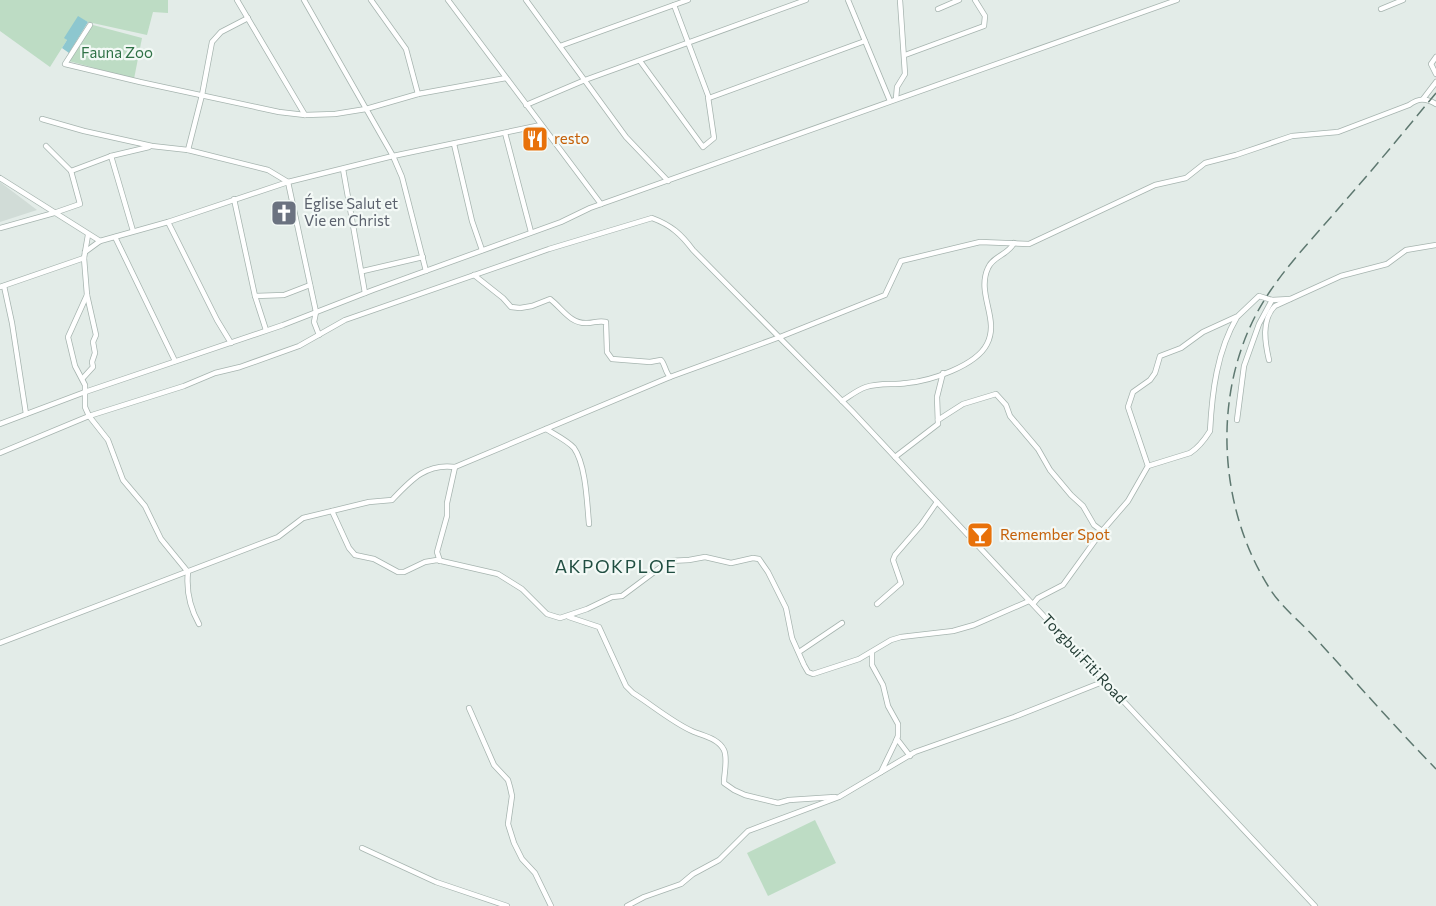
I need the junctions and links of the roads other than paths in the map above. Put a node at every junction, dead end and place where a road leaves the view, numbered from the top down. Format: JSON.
{"nodes":[{"id":1,"x":237,"y":0,"type":"edge"},
{"id":2,"x":304,"y":0,"type":"edge"},
{"id":3,"x":448,"y":0,"type":"edge"},
{"id":4,"x":526,"y":0,"type":"edge"},
{"id":5,"x":688,"y":0,"type":"edge"},
{"id":6,"x":806,"y":0,"type":"edge"},
{"id":7,"x":848,"y":0,"type":"edge"},
{"id":8,"x":900,"y":0,"type":"edge"},
{"id":9,"x":959,"y":0,"type":"edge"},
{"id":10,"x":975,"y":0,"type":"edge"},
{"id":11,"x":1177,"y":0,"type":"edge"},
{"id":12,"x":1403,"y":0,"type":"edge"},
{"id":13,"x":375,"y":1,"type":"edge"},
{"id":14,"x":674,"y":5,"type":"junction"},
{"id":15,"x":938,"y":9,"type":"dead end"},
{"id":16,"x":1381,"y":9,"type":"dead end"},
{"id":17,"x":248,"y":18,"type":"junction"},
{"id":18,"x":90,"y":25,"type":"dead end"},
{"id":19,"x":865,"y":41,"type":"junction"},
{"id":20,"x":688,"y":44,"type":"junction"},
{"id":21,"x":560,"y":46,"type":"junction"},
{"id":22,"x":905,"y":55,"type":"junction"},
{"id":23,"x":1436,"y":57,"type":"edge"},
{"id":24,"x":640,"y":61,"type":"junction"},
{"id":25,"x":1436,"y":74,"type":"edge"},
{"id":26,"x":506,"y":78,"type":"junction"},
{"id":27,"x":585,"y":80,"type":"junction"},
{"id":28,"x":1436,"y":82,"type":"edge"},
{"id":29,"x":418,"y":94,"type":"junction"},
{"id":30,"x":202,"y":95,"type":"junction"},
{"id":31,"x":708,"y":97,"type":"junction"},
{"id":32,"x":1423,"y":99,"type":"junction"},
{"id":33,"x":893,"y":100,"type":"junction"},
{"id":34,"x":1436,"y":104,"type":"edge"},
{"id":35,"x":526,"y":105,"type":"junction"},
{"id":36,"x":366,"y":109,"type":"junction"},
{"id":37,"x":305,"y":115,"type":"junction"},
{"id":38,"x":42,"y":119,"type":"dead end"},
{"id":39,"x":541,"y":125,"type":"junction"},
{"id":40,"x":505,"y":133,"type":"junction"},
{"id":41,"x":454,"y":144,"type":"junction"},
{"id":42,"x":46,"y":146,"type":"dead end"},
{"id":43,"x":152,"y":146,"type":"junction"},
{"id":44,"x":188,"y":150,"type":"junction"},
{"id":45,"x":111,"y":156,"type":"junction"},
{"id":46,"x":393,"y":156,"type":"junction"},
{"id":47,"x":343,"y":169,"type":"junction"},
{"id":48,"x":71,"y":171,"type":"junction"},
{"id":49,"x":0,"y":178,"type":"edge"},
{"id":50,"x":668,"y":181,"type":"junction"},
{"id":51,"x":288,"y":182,"type":"junction"},
{"id":52,"x":234,"y":199,"type":"junction"},
{"id":53,"x":601,"y":204,"type":"junction"},
{"id":54,"x":54,"y":213,"type":"junction"},
{"id":55,"x":168,"y":222,"type":"junction"},
{"id":56,"x":0,"y":228,"type":"edge"},
{"id":57,"x":133,"y":231,"type":"junction"},
{"id":58,"x":531,"y":232,"type":"junction"},
{"id":59,"x":88,"y":235,"type":"junction"},
{"id":60,"x":115,"y":237,"type":"junction"},
{"id":61,"x":100,"y":241,"type":"junction"},
{"id":62,"x":1014,"y":243,"type":"junction"},
{"id":63,"x":1436,"y":245,"type":"edge"},
{"id":64,"x":482,"y":250,"type":"junction"},
{"id":65,"x":85,"y":255,"type":"junction"},
{"id":66,"x":423,"y":257,"type":"junction"},
{"id":67,"x":363,"y":271,"type":"junction"},
{"id":68,"x":426,"y":271,"type":"junction"},
{"id":69,"x":474,"y":275,"type":"junction"},
{"id":70,"x":310,"y":285,"type":"junction"},
{"id":71,"x":2,"y":287,"type":"edge"},
{"id":72,"x":365,"y":293,"type":"junction"},
{"id":73,"x":87,"y":296,"type":"junction"},
{"id":74,"x":255,"y":297,"type":"junction"},
{"id":75,"x":1290,"y":298,"type":"junction"},
{"id":76,"x":1272,"y":300,"type":"junction"},
{"id":77,"x":316,"y":312,"type":"junction"},
{"id":78,"x":1238,"y":316,"type":"junction"},
{"id":79,"x":266,"y":330,"type":"junction"},
{"id":80,"x":319,"y":335,"type":"junction"},
{"id":81,"x":780,"y":337,"type":"junction"},
{"id":82,"x":231,"y":343,"type":"junction"},
{"id":83,"x":1269,"y":360,"type":"dead end"},
{"id":84,"x":175,"y":361,"type":"junction"},
{"id":85,"x":943,"y":374,"type":"junction"},
{"id":86,"x":670,"y":377,"type":"junction"},
{"id":87,"x":83,"y":378,"type":"junction"},
{"id":88,"x":86,"y":392,"type":"junction"},
{"id":89,"x":842,"y":401,"type":"junction"},
{"id":90,"x":26,"y":414,"type":"junction"},
{"id":91,"x":89,"y":416,"type":"junction"},
{"id":92,"x":938,"y":420,"type":"junction"},
{"id":93,"x":1237,"y":420,"type":"dead end"},
{"id":94,"x":0,"y":424,"type":"edge"},
{"id":95,"x":546,"y":429,"type":"junction"},
{"id":96,"x":0,"y":453,"type":"edge"},
{"id":97,"x":895,"y":457,"type":"junction"},
{"id":98,"x":1148,"y":466,"type":"junction"},
{"id":99,"x":455,"y":467,"type":"junction"},
{"id":100,"x":937,"y":502,"type":"junction"},
{"id":101,"x":332,"y":511,"type":"junction"},
{"id":102,"x":589,"y":524,"type":"dead end"},
{"id":103,"x":1102,"y":531,"type":"junction"},
{"id":104,"x":440,"y":561,"type":"junction"},
{"id":105,"x":188,"y":572,"type":"junction"},
{"id":106,"x":1031,"y":602,"type":"junction"},
{"id":107,"x":877,"y":604,"type":"dead end"},
{"id":108,"x":567,"y":616,"type":"junction"},
{"id":109,"x":842,"y":623,"type":"dead end"},
{"id":110,"x":199,"y":624,"type":"dead end"},
{"id":111,"x":0,"y":643,"type":"edge"},
{"id":112,"x":799,"y":651,"type":"junction"},
{"id":113,"x":872,"y":652,"type":"junction"},
{"id":114,"x":860,"y":659,"type":"junction"},
{"id":115,"x":872,"y":665,"type":"junction"},
{"id":116,"x":1105,"y":681,"type":"junction"},
{"id":117,"x":469,"y":708,"type":"dead end"},
{"id":118,"x":897,"y":739,"type":"junction"},
{"id":119,"x":910,"y":756,"type":"junction"},
{"id":120,"x":881,"y":772,"type":"junction"},
{"id":121,"x":839,"y":797,"type":"junction"},
{"id":122,"x":362,"y":848,"type":"dead end"},
{"id":123,"x":507,"y":906,"type":"edge"},
{"id":124,"x":551,"y":906,"type":"edge"},
{"id":125,"x":627,"y":906,"type":"edge"},
{"id":126,"x":1315,"y":906,"type":"edge"}],
"edges":[{"from":1,"to":17,"type":"street"},
{"from":2,"to":36,"type":"street"},
{"from":3,"to":26,"type":"street"},
{"from":4,"to":21,"type":"street"},
{"from":5,"to":14,"type":"street"},
{"from":6,"to":20,"type":"street"},
{"from":7,"to":19,"type":"street"},
{"from":8,"to":22,"type":"street"},
{"from":9,"to":15,"type":"street"},
{"from":10,"to":22,"type":"street"},
{"from":11,"to":33,"type":"street"},
{"from":12,"to":16,"type":"street"},
{"from":13,"to":29,"type":"street"},
{"from":14,"to":20,"type":"street"},
{"from":14,"to":21,"type":"street"},
{"from":17,"to":30,"type":"street"},
{"from":17,"to":37,"type":"street"},
{"from":18,"to":30,"type":"street"},
{"from":19,"to":31,"type":"street"},
{"from":19,"to":33,"type":"street"},
{"from":20,"to":24,"type":"street"},
{"from":20,"to":31,"type":"street"},
{"from":21,"to":27,"type":"street"},
{"from":22,"to":33,"type":"street"},
{"from":23,"to":25,"type":"street"},
{"from":24,"to":27,"type":"street"},
{"from":24,"to":31,"type":"street"},
{"from":26,"to":29,"type":"street"},
{"from":26,"to":35,"type":"street"},
{"from":27,"to":35,"type":"street"},
{"from":27,"to":50,"type":"street"},
{"from":28,"to":32,"type":"street"},
{"from":29,"to":36,"type":"street"},
{"from":30,"to":37,"type":"street"},
{"from":30,"to":44,"type":"street"},
{"from":32,"to":34,"type":"street"},
{"from":32,"to":62,"type":"street"},
{"from":33,"to":50,"type":"street"},
{"from":35,"to":39,"type":"street"},
{"from":36,"to":37,"type":"street"},
{"from":36,"to":46,"type":"street"},
{"from":38,"to":43,"type":"street"},
{"from":39,"to":40,"type":"street"},
{"from":39,"to":53,"type":"street"},
{"from":40,"to":41,"type":"street"},
{"from":40,"to":58,"type":"street"},
{"from":41,"to":46,"type":"street"},
{"from":41,"to":64,"type":"street"},
{"from":42,"to":48,"type":"street"},
{"from":43,"to":44,"type":"street"},
{"from":43,"to":45,"type":"street"},
{"from":44,"to":51,"type":"street"},
{"from":45,"to":48,"type":"street"},
{"from":45,"to":57,"type":"street"},
{"from":46,"to":47,"type":"street"},
{"from":46,"to":66,"type":"street"},
{"from":47,"to":51,"type":"street"},
{"from":47,"to":67,"type":"street"},
{"from":48,"to":54,"type":"street"},
{"from":49,"to":54,"type":"street"},
{"from":50,"to":53,"type":"street"},
{"from":51,"to":52,"type":"street"},
{"from":51,"to":70,"type":"street"},
{"from":52,"to":55,"type":"street"},
{"from":52,"to":74,"type":"street"},
{"from":53,"to":58,"type":"street"},
{"from":54,"to":56,"type":"street"},
{"from":54,"to":59,"type":"street"},
{"from":55,"to":57,"type":"street"},
{"from":55,"to":82,"type":"street"},
{"from":57,"to":60,"type":"street"},
{"from":58,"to":64,"type":"street"},
{"from":59,"to":61,"type":"street"},
{"from":59,"to":65,"type":"street"},
{"from":60,"to":61,"type":"street"},
{"from":60,"to":84,"type":"street"},
{"from":61,"to":65,"type":"street"},
{"from":62,"to":81,"type":"street"},
{"from":62,"to":85,"type":"street"},
{"from":63,"to":75,"type":"street"},
{"from":64,"to":68,"type":"street"},
{"from":65,"to":71,"type":"street"},
{"from":65,"to":73,"type":"street"},
{"from":66,"to":67,"type":"street"},
{"from":66,"to":68,"type":"street"},
{"from":67,"to":72,"type":"street"},
{"from":68,"to":72,"type":"street"},
{"from":69,"to":80,"type":"street","name":"Torgbui Fiti Road"},
{"from":69,"to":81,"type":"street","name":"Torgbui Fiti Road"},
{"from":69,"to":86,"type":"street"},
{"from":70,"to":74,"type":"street"},
{"from":70,"to":77,"type":"street"},
{"from":71,"to":90,"type":"street"},
{"from":72,"to":77,"type":"street"},
{"from":73,"to":87,"type":"street"},
{"from":73,"to":87,"type":"street"},
{"from":74,"to":79,"type":"street"},
{"from":75,"to":76,"type":"street"},
{"from":75,"to":83,"type":"street"},
{"from":76,"to":78,"type":"street"},
{"from":76,"to":93,"type":"street"},
{"from":77,"to":79,"type":"street"},
{"from":77,"to":80,"type":"street"},
{"from":78,"to":98,"type":"street"},
{"from":78,"to":98,"type":"street"},
{"from":79,"to":82,"type":"street"},
{"from":80,"to":91,"type":"street","name":"Torgbui Fiti Road"},
{"from":81,"to":86,"type":"street"},
{"from":81,"to":89,"type":"street","name":"Torgbui Fiti Road"},
{"from":82,"to":84,"type":"street"},
{"from":84,"to":88,"type":"street"},
{"from":85,"to":89,"type":"street"},
{"from":85,"to":92,"type":"street"},
{"from":86,"to":95,"type":"street"},
{"from":87,"to":88,"type":"street"},
{"from":88,"to":90,"type":"street"},
{"from":88,"to":91,"type":"street"},
{"from":89,"to":97,"type":"street","name":"Torgbui Fiti Road"},
{"from":90,"to":94,"type":"street"},
{"from":91,"to":96,"type":"street","name":"Torgbui Fiti Road"},
{"from":91,"to":105,"type":"street"},
{"from":92,"to":97,"type":"street"},
{"from":92,"to":103,"type":"street"},
{"from":95,"to":99,"type":"street"},
{"from":95,"to":102,"type":"street"},
{"from":97,"to":100,"type":"street","name":"Torgbui Fiti Road"},
{"from":98,"to":103,"type":"street"},
{"from":99,"to":101,"type":"street"},
{"from":99,"to":104,"type":"street"},
{"from":100,"to":106,"type":"street","name":"Torgbui Fiti Road"},
{"from":100,"to":107,"type":"street"},
{"from":101,"to":104,"type":"street"},
{"from":101,"to":105,"type":"street"},
{"from":103,"to":106,"type":"street"},
{"from":104,"to":108,"type":"street"},
{"from":105,"to":110,"type":"street"},
{"from":105,"to":111,"type":"street"},
{"from":106,"to":113,"type":"street"},
{"from":106,"to":116,"type":"street","name":"Torgbui Fiti Road"},
{"from":108,"to":112,"type":"street"},
{"from":108,"to":121,"type":"street"},
{"from":109,"to":112,"type":"street"},
{"from":112,"to":114,"type":"street"},
{"from":113,"to":114,"type":"street"},
{"from":113,"to":115,"type":"street"},
{"from":114,"to":115,"type":"street"},
{"from":115,"to":118,"type":"street"},
{"from":116,"to":119,"type":"street"},
{"from":116,"to":126,"type":"street","name":"Torgbui Fiti Road"},
{"from":117,"to":124,"type":"street"},
{"from":118,"to":119,"type":"street"},
{"from":118,"to":120,"type":"street"},
{"from":119,"to":120,"type":"street"},
{"from":120,"to":121,"type":"street"},
{"from":121,"to":125,"type":"street"},
{"from":122,"to":123,"type":"street"}]}
